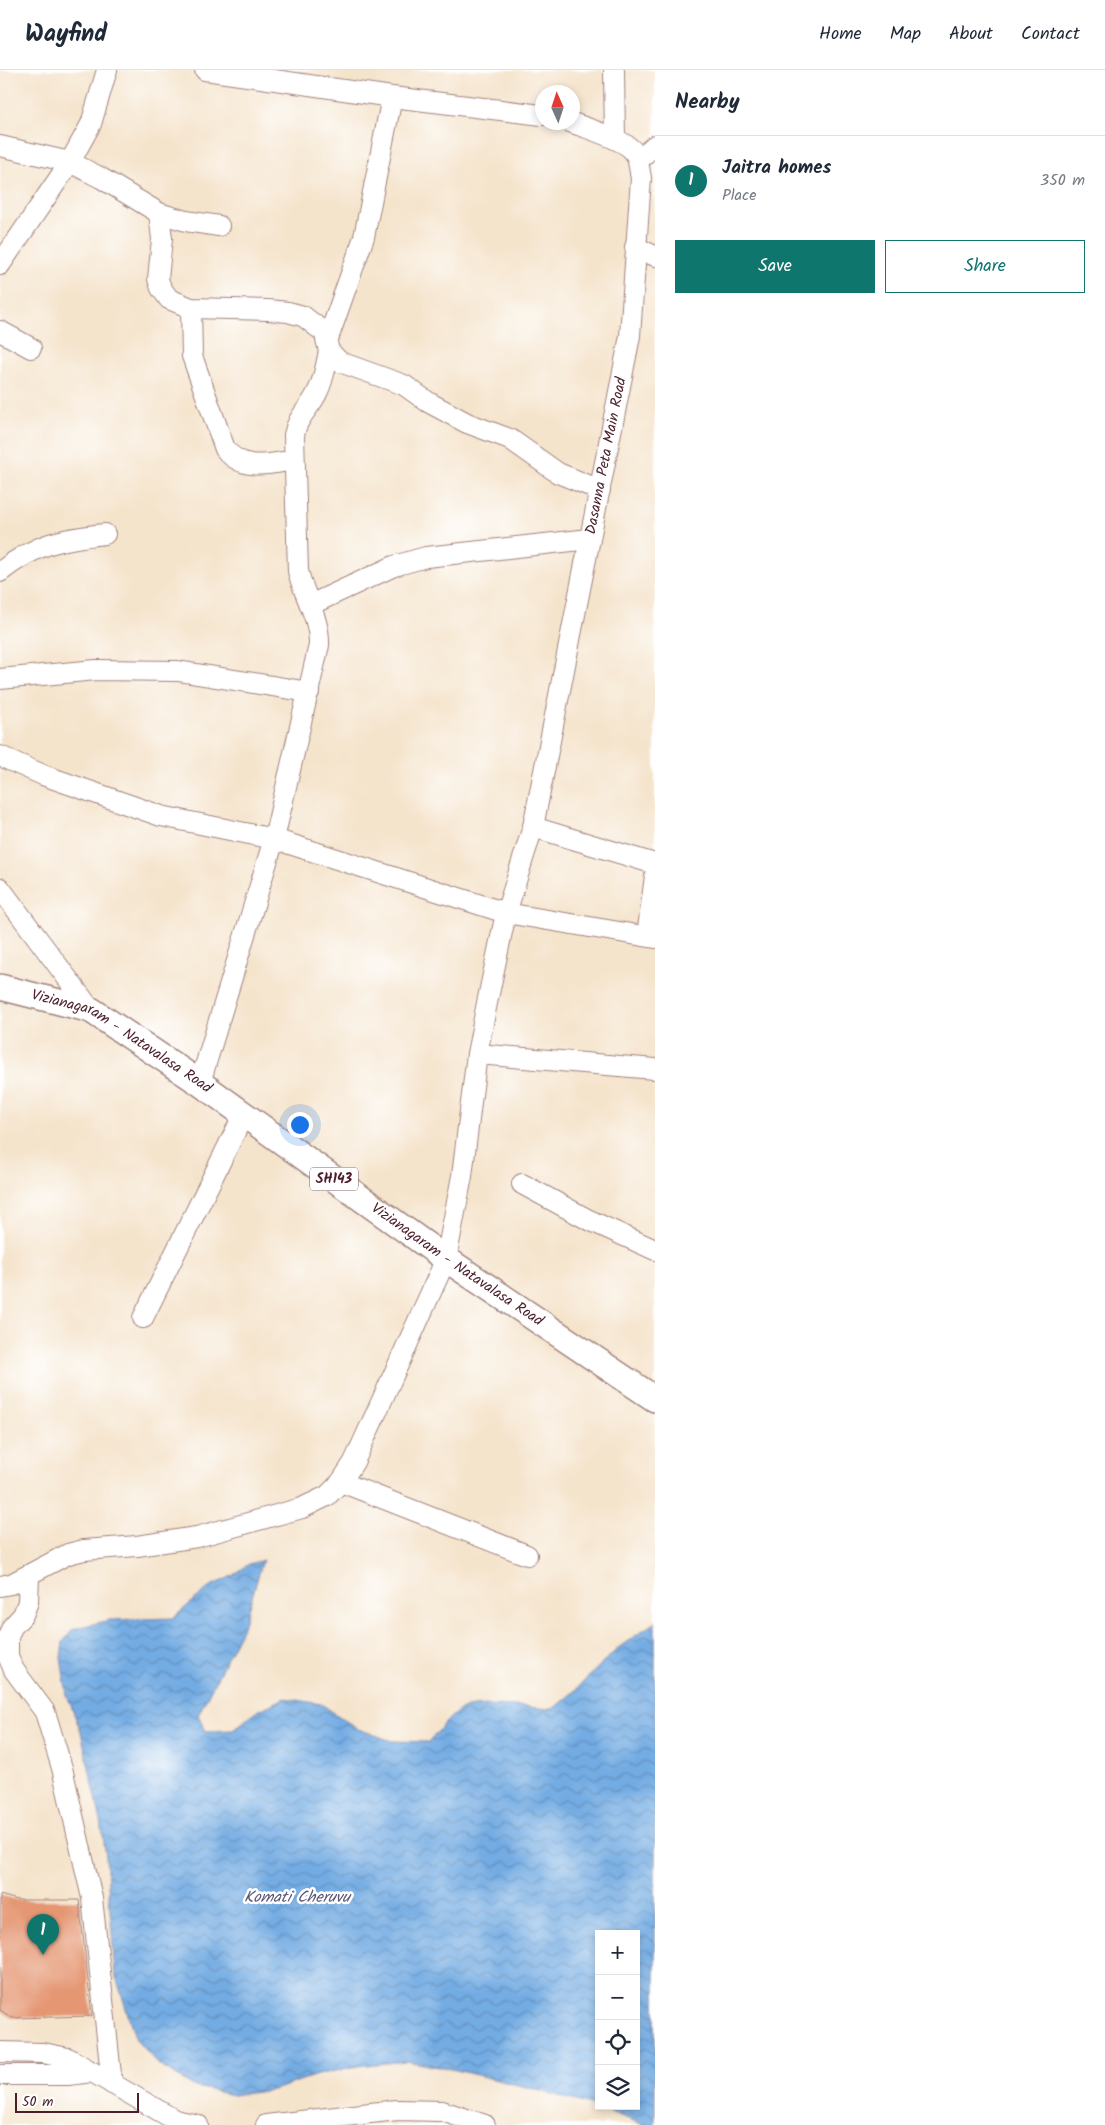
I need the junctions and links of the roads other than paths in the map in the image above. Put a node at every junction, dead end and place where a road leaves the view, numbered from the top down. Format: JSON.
{"nodes":[{"id":1,"x":107,"y":70,"type":"edge"},
{"id":2,"x":205,"y":70,"type":"edge"},
{"id":3,"x":614,"y":70,"type":"edge"},
{"id":4,"x":330,"y":78,"type":"edge"},
{"id":5,"x":392,"y":97,"type":"junction"},
{"id":6,"x":535,"y":114,"type":"edge"},
{"id":7,"x":580,"y":126,"type":"edge"},
{"id":8,"x":615,"y":139,"type":"junction"},
{"id":9,"x":0,"y":146,"type":"edge"},
{"id":10,"x":654,"y":146,"type":"edge"},
{"id":11,"x":638,"y":160,"type":"junction"},
{"id":12,"x":70,"y":162,"type":"junction"},
{"id":13,"x":159,"y":213,"type":"junction"},
{"id":14,"x":219,"y":226,"type":"dead end"},
{"id":15,"x":8,"y":236,"type":"edge"},
{"id":16,"x":635,"y":246,"type":"junction"},
{"id":17,"x":655,"y":256,"type":"edge"},
{"id":18,"x":0,"y":265,"type":"edge"},
{"id":19,"x":191,"y":308,"type":"junction"},
{"id":20,"x":0,"y":331,"type":"edge"},
{"id":21,"x":329,"y":344,"type":"junction"},
{"id":22,"x":31,"y":348,"type":"dead end"},
{"id":23,"x":294,"y":460,"type":"junction"},
{"id":24,"x":600,"y":490,"type":"junction"},
{"id":25,"x":105,"y":534,"type":"dead end"},
{"id":26,"x":590,"y":539,"type":"junction"},
{"id":27,"x":0,"y":572,"type":"edge"},
{"id":28,"x":310,"y":606,"type":"junction"},
{"id":29,"x":0,"y":679,"type":"edge"},
{"id":30,"x":309,"y":692,"type":"junction"},
{"id":31,"x":0,"y":756,"type":"edge"},
{"id":32,"x":533,"y":827,"type":"junction"},
{"id":33,"x":274,"y":839,"type":"junction"},
{"id":34,"x":655,"y":864,"type":"edge"},
{"id":35,"x":655,"y":876,"type":"edge"},
{"id":36,"x":0,"y":888,"type":"edge"},
{"id":37,"x":506,"y":913,"type":"junction"},
{"id":38,"x":651,"y":937,"type":"edge"},
{"id":39,"x":0,"y":987,"type":"edge"},
{"id":40,"x":90,"y":1010,"type":"junction"},
{"id":41,"x":477,"y":1054,"type":"junction"},
{"id":42,"x":655,"y":1069,"type":"edge"},
{"id":43,"x":200,"y":1083,"type":"junction"},
{"id":44,"x":244,"y":1114,"type":"junction"},
{"id":45,"x":522,"y":1184,"type":"dead end"},
{"id":46,"x":655,"y":1250,"type":"edge"},
{"id":47,"x":446,"y":1259,"type":"junction"},
{"id":48,"x":143,"y":1318,"type":"dead end"},
{"id":49,"x":654,"y":1395,"type":"edge"},
{"id":50,"x":342,"y":1482,"type":"junction"},
{"id":51,"x":527,"y":1555,"type":"dead end"},
{"id":52,"x":28,"y":1575,"type":"junction"},
{"id":53,"x":0,"y":1586,"type":"edge"},
{"id":54,"x":0,"y":2052,"type":"edge"},
{"id":55,"x":92,"y":2072,"type":"junction"},
{"id":56,"x":0,"y":2075,"type":"edge"},
{"id":57,"x":112,"y":2084,"type":"junction"},
{"id":58,"x":191,"y":2124,"type":"edge"},
{"id":59,"x":266,"y":2125,"type":"edge"},
{"id":60,"x":485,"y":2125,"type":"edge"}],
"edges":[{"from":1,"to":12,"type":"street"},
{"from":2,"to":4,"type":"street"},
{"from":3,"to":8,"type":"street"},
{"from":4,"to":5,"type":"street"},
{"from":5,"to":6,"type":"street"},
{"from":5,"to":21,"type":"street"},
{"from":7,"to":8,"type":"street"},
{"from":8,"to":11,"type":"street"},
{"from":9,"to":12,"type":"street"},
{"from":10,"to":11,"type":"street"},
{"from":11,"to":16,"type":"street","name":"Dasanna Peta Main Road"},
{"from":12,"to":13,"type":"street"},
{"from":12,"to":15,"type":"street"},
{"from":13,"to":14,"type":"street"},
{"from":13,"to":19,"type":"street"},
{"from":15,"to":18,"type":"street"},
{"from":16,"to":17,"type":"street"},
{"from":16,"to":24,"type":"street","name":"Dasanna Peta Main Road"},
{"from":19,"to":21,"type":"street"},
{"from":19,"to":23,"type":"street"},
{"from":20,"to":22,"type":"street"},
{"from":21,"to":23,"type":"street"},
{"from":21,"to":24,"type":"street"},
{"from":23,"to":28,"type":"street"},
{"from":24,"to":26,"type":"street","name":"Dasanna Peta Main Road"},
{"from":25,"to":27,"type":"street"},
{"from":26,"to":28,"type":"street"},
{"from":26,"to":32,"type":"street","name":"Dasanna Peta Main Road"},
{"from":28,"to":30,"type":"street"},
{"from":29,"to":30,"type":"street"},
{"from":30,"to":33,"type":"street"},
{"from":31,"to":33,"type":"street"},
{"from":32,"to":34,"type":"street"},
{"from":32,"to":37,"type":"street","name":"Dasanna Peta Main Road"},
{"from":33,"to":37,"type":"street"},
{"from":33,"to":43,"type":"street"},
{"from":35,"to":38,"type":"street"},
{"from":36,"to":40,"type":"street"},
{"from":37,"to":38,"type":"street"},
{"from":37,"to":41,"type":"street","name":"Dasanna Peta Main Road"},
{"from":39,"to":40,"type":"main road","name":"Vizianagaram - Natavalasa Road","number":"SH143"},
{"from":40,"to":43,"type":"main road","name":"Vizianagaram - Natavalasa Road","number":"SH143"},
{"from":41,"to":42,"type":"street"},
{"from":41,"to":47,"type":"street","name":"Dasanna Peta Main Road"},
{"from":43,"to":44,"type":"main road","name":"Vizianagaram - Natavalasa Road","number":"SH143"},
{"from":44,"to":47,"type":"main road","name":"Vizianagaram - Natavalasa Road","number":"SH143"},
{"from":44,"to":48,"type":"street"},
{"from":45,"to":46,"type":"street"},
{"from":47,"to":49,"type":"main road","name":"Vizianagaram - Natavalasa Road","number":"SH143"},
{"from":47,"to":50,"type":"street","name":"Dasanna Peta Main Road"},
{"from":50,"to":51,"type":"street"},
{"from":50,"to":52,"type":"street","name":"Dasanna Peta Main Road"},
{"from":52,"to":53,"type":"street","name":"Dasanna Peta Main Road"},
{"from":52,"to":57,"type":"street"},
{"from":54,"to":55,"type":"street"},
{"from":55,"to":56,"type":"street"},
{"from":55,"to":57,"type":"street"},
{"from":57,"to":58,"type":"street"},
{"from":59,"to":60,"type":"street"}]}
